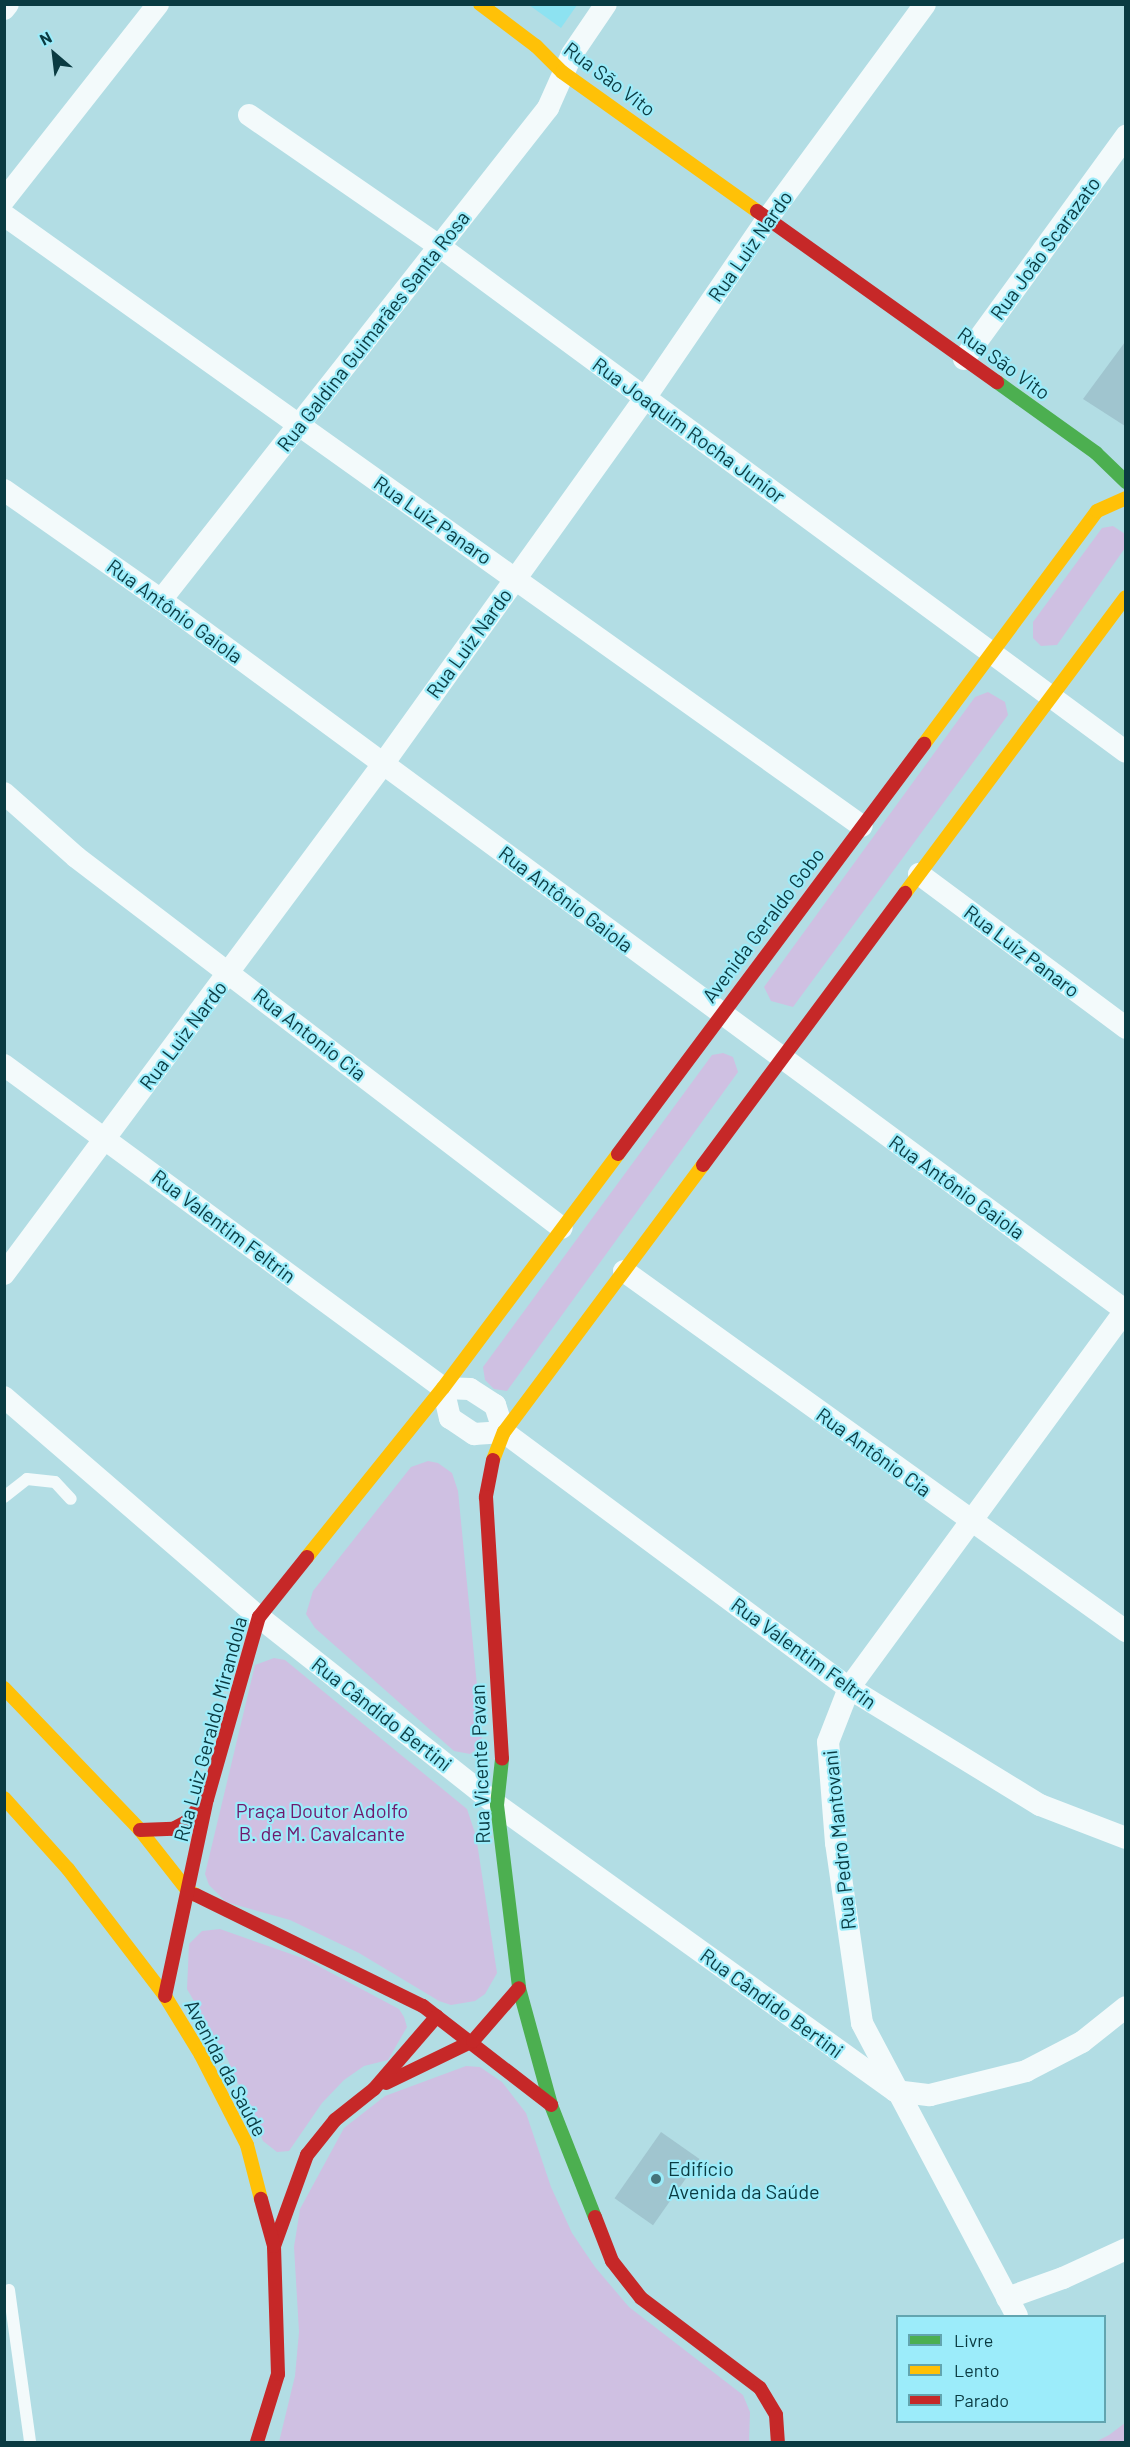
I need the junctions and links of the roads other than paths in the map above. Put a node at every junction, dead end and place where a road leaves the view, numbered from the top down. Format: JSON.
{"nodes":[{"id":1,"x":8,"y":4,"type":"edge"},
{"id":2,"x":158,"y":4,"type":"edge"},
{"id":3,"x":480,"y":4,"type":"edge"},
{"id":4,"x":606,"y":4,"type":"edge"},
{"id":5,"x":925,"y":4,"type":"edge"},
{"id":6,"x":4,"y":9,"type":"edge"},
{"id":7,"x":536,"y":46,"type":"junction"},
{"id":8,"x":575,"y":64,"type":"junction"},
{"id":9,"x":249,"y":115,"type":"dead end"},
{"id":10,"x":1125,"y":136,"type":"edge"},
{"id":11,"x":4,"y":200,"type":"edge"},
{"id":12,"x":777,"y":206,"type":"junction"},
{"id":13,"x":4,"y":215,"type":"edge"},
{"id":14,"x":439,"y":246,"type":"junction"},
{"id":15,"x":973,"y":348,"type":"junction"},
{"id":16,"x":645,"y":398,"type":"junction"},
{"id":17,"x":299,"y":425,"type":"junction"},
{"id":18,"x":1096,"y":453,"type":"junction"},
{"id":19,"x":1096,"y":477,"type":"dead end"},
{"id":20,"x":1125,"y":482,"type":"edge"},
{"id":21,"x":4,"y":490,"type":"edge"},
{"id":22,"x":1125,"y":498,"type":"edge"},
{"id":23,"x":515,"y":579,"type":"junction"},
{"id":24,"x":1125,"y":597,"type":"edge"},
{"id":25,"x":161,"y":600,"type":"junction"},
{"id":26,"x":991,"y":653,"type":"junction"},
{"id":27,"x":1052,"y":696,"type":"junction"},
{"id":28,"x":1125,"y":752,"type":"edge"},
{"id":29,"x":382,"y":764,"type":"junction"},
{"id":30,"x":4,"y":793,"type":"edge"},
{"id":31,"x":862,"y":826,"type":"junction"},
{"id":32,"x":919,"y":874,"type":"junction"},
{"id":33,"x":230,"y":973,"type":"junction"},
{"id":34,"x":721,"y":1015,"type":"junction"},
{"id":35,"x":1125,"y":1028,"type":"edge"},
{"id":36,"x":782,"y":1058,"type":"junction"},
{"id":37,"x":4,"y":1065,"type":"edge"},
{"id":38,"x":105,"y":1138,"type":"junction"},
{"id":39,"x":562,"y":1228,"type":"junction"},
{"id":40,"x":624,"y":1271,"type":"junction"},
{"id":41,"x":4,"y":1274,"type":"edge"},
{"id":42,"x":1125,"y":1310,"type":"edge"},
{"id":43,"x":443,"y":1388,"type":"junction"},
{"id":44,"x":4,"y":1396,"type":"edge"},
{"id":45,"x":504,"y":1432,"type":"junction"},
{"id":46,"x":4,"y":1497,"type":"edge"},
{"id":47,"x":71,"y":1499,"type":"dead end"},
{"id":48,"x":971,"y":1522,"type":"junction"},
{"id":49,"x":259,"y":1617,"type":"junction"},
{"id":50,"x":1125,"y":1631,"type":"edge"},
{"id":51,"x":4,"y":1688,"type":"edge"},
{"id":52,"x":849,"y":1688,"type":"junction"},
{"id":53,"x":4,"y":1798,"type":"edge"},
{"id":54,"x":207,"y":1799,"type":"junction"},
{"id":55,"x":497,"y":1805,"type":"junction"},
{"id":56,"x":140,"y":1830,"type":"junction"},
{"id":57,"x":1125,"y":1838,"type":"edge"},
{"id":58,"x":188,"y":1891,"type":"junction"},
{"id":59,"x":519,"y":1988,"type":"junction"},
{"id":60,"x":165,"y":1996,"type":"junction"},
{"id":61,"x":1125,"y":2007,"type":"edge"},
{"id":62,"x":437,"y":2016,"type":"junction"},
{"id":63,"x":473,"y":2041,"type":"junction"},
{"id":64,"x":374,"y":2089,"type":"junction"},
{"id":65,"x":895,"y":2091,"type":"junction"},
{"id":66,"x":551,"y":2105,"type":"junction"},
{"id":67,"x":247,"y":2145,"type":"junction"},
{"id":68,"x":263,"y":2154,"type":"dead end"},
{"id":69,"x":307,"y":2155,"type":"junction"},
{"id":70,"x":286,"y":2162,"type":"dead end"},
{"id":71,"x":274,"y":2246,"type":"junction"},
{"id":72,"x":1125,"y":2249,"type":"edge"},
{"id":73,"x":9,"y":2290,"type":"dead end"},
{"id":74,"x":1012,"y":2307,"type":"edge"},
{"id":75,"x":30,"y":2442,"type":"edge"},
{"id":76,"x":257,"y":2442,"type":"edge"},
{"id":77,"x":778,"y":2442,"type":"edge"}],
"edges":[{"from":1,"to":6,"type":"street"},
{"from":2,"to":11,"type":"street"},
{"from":3,"to":7,"type":"street"},
{"from":4,"to":8,"type":"street","name":"Rua Galdina Guimarães Santa Rosa"},
{"from":5,"to":12,"type":"street","name":"Rua Luiz Nardo"},
{"from":7,"to":8,"type":"street","name":"Rua São Vito"},
{"from":7,"to":8,"type":"street","name":"Rua São Vito"},
{"from":8,"to":12,"type":"street","name":"Rua São Vito"},
{"from":8,"to":14,"type":"street","name":"Rua Galdina Guimarães Santa Rosa"},
{"from":9,"to":14,"type":"street","name":"Rua Joaquim Rocha Junior"},
{"from":10,"to":15,"type":"street","name":"Rua João Scarazato"},
{"from":12,"to":15,"type":"street","name":"Rua São Vito"},
{"from":12,"to":16,"type":"street","name":"Rua Luiz Nardo"},
{"from":13,"to":17,"type":"street","name":"Rua Luiz Panaro"},
{"from":14,"to":16,"type":"street","name":"Rua Joaquim Rocha Junior"},
{"from":14,"to":17,"type":"street","name":"Rua Galdina Guimarães Santa Rosa"},
{"from":15,"to":18,"type":"street","name":"Rua São Vito"},
{"from":16,"to":23,"type":"street","name":"Rua Luiz Nardo"},
{"from":16,"to":26,"type":"street","name":"Rua Joaquim Rocha Junior"},
{"from":17,"to":23,"type":"street","name":"Rua Luiz Panaro"},
{"from":17,"to":25,"type":"street","name":"Rua Galdina Guimarães Santa Rosa"},
{"from":18,"to":19,"type":"street"},
{"from":18,"to":20,"type":"street","name":"Rua São Vito"},
{"from":21,"to":25,"type":"street","name":"Rua Antônio Gaiola"},
{"from":22,"to":26,"type":"street","name":"Avenida Geraldo Gobo"},
{"from":23,"to":29,"type":"street","name":"Rua Luiz Nardo"},
{"from":23,"to":31,"type":"street","name":"Rua Luiz Panaro"},
{"from":24,"to":27,"type":"street"},
{"from":25,"to":29,"type":"street","name":"Rua Antônio Gaiola"},
{"from":26,"to":27,"type":"street","name":"Rua Joaquim Rocha Junior"},
{"from":26,"to":31,"type":"street","name":"Avenida Geraldo Gobo"},
{"from":27,"to":28,"type":"street","name":"Rua Joaquim Rocha Junior"},
{"from":27,"to":32,"type":"street"},
{"from":29,"to":33,"type":"street","name":"Rua Luiz Nardo"},
{"from":29,"to":34,"type":"street","name":"Rua Antônio Gaiola"},
{"from":30,"to":33,"type":"street","name":"Rua Antonio Cia"},
{"from":31,"to":34,"type":"street","name":"Avenida Geraldo Gobo"},
{"from":32,"to":35,"type":"street","name":"Rua Luiz Panaro"},
{"from":32,"to":36,"type":"street"},
{"from":33,"to":38,"type":"street","name":"Rua Luiz Nardo"},
{"from":33,"to":39,"type":"street","name":"Rua Antonio Cia"},
{"from":34,"to":36,"type":"street","name":"Rua Antônio Gaiola"},
{"from":34,"to":39,"type":"street","name":"Avenida Geraldo Gobo"},
{"from":36,"to":40,"type":"street"},
{"from":36,"to":42,"type":"street","name":"Rua Antônio Gaiola"},
{"from":37,"to":38,"type":"street","name":"Rua Valentim Feltrin"},
{"from":38,"to":41,"type":"street","name":"Rua Luiz Nardo"},
{"from":38,"to":43,"type":"street","name":"Rua Valentim Feltrin"},
{"from":39,"to":43,"type":"street","name":"Avenida Geraldo Gobo"},
{"from":40,"to":45,"type":"street"},
{"from":40,"to":48,"type":"street","name":"Rua Antônio Cia"},
{"from":42,"to":48,"type":"street","name":"Rua Pedro Mantovani"},
{"from":43,"to":45,"type":"street"},
{"from":43,"to":45,"type":"street"},
{"from":43,"to":49,"type":"street","name":"Rua Luiz Geraldo Mirandola"},
{"from":44,"to":49,"type":"street","name":"Rua Cândido Bertini"},
{"from":45,"to":52,"type":"street","name":"Rua Valentim Feltrin"},
{"from":45,"to":55,"type":"street","name":"Rua Vicente Pavan"},
{"from":46,"to":47,"type":"lane"},
{"from":48,"to":50,"type":"street","name":"Rua Antônio Cia"},
{"from":48,"to":52,"type":"street","name":"Rua Pedro Mantovani"},
{"from":49,"to":54,"type":"street","name":"Rua Luiz Geraldo Mirandola"},
{"from":49,"to":55,"type":"street","name":"Rua Cândido Bertini"},
{"from":51,"to":56,"type":"street"},
{"from":52,"to":57,"type":"street","name":"Rua Valentim Feltrin"},
{"from":52,"to":65,"type":"street","name":"Rua Pedro Mantovani"},
{"from":53,"to":60,"type":"street","name":"Avenida da Saúde"},
{"from":54,"to":56,"type":"street"},
{"from":54,"to":58,"type":"street","name":"Rua Luiz Geraldo Mirandola"},
{"from":55,"to":59,"type":"street","name":"Rua Vicente Pavan"},
{"from":55,"to":65,"type":"street","name":"Rua Cândido Bertini"},
{"from":56,"to":58,"type":"street"},
{"from":58,"to":60,"type":"street","name":"Rua Luiz Geraldo Mirandola"},
{"from":58,"to":62,"type":"street"},
{"from":59,"to":63,"type":"street"},
{"from":59,"to":66,"type":"street","name":"Rua Vicente Pavan"},
{"from":60,"to":67,"type":"street","name":"Avenida da Saúde"},
{"from":61,"to":65,"type":"street"},
{"from":62,"to":63,"type":"street"},
{"from":62,"to":64,"type":"street"},
{"from":63,"to":64,"type":"street"},
{"from":63,"to":66,"type":"street"},
{"from":64,"to":69,"type":"street"},
{"from":65,"to":74,"type":"street","name":"Rua Pedro Mantovani"},
{"from":66,"to":77,"type":"street"},
{"from":67,"to":68,"type":"street"},
{"from":67,"to":71,"type":"street","name":"Avenida da Saúde"},
{"from":69,"to":70,"type":"street"},
{"from":69,"to":71,"type":"street"},
{"from":71,"to":76,"type":"street","name":"Avenida da Saúde"},
{"from":72,"to":74,"type":"street"},
{"from":73,"to":75,"type":"lane"}]}
